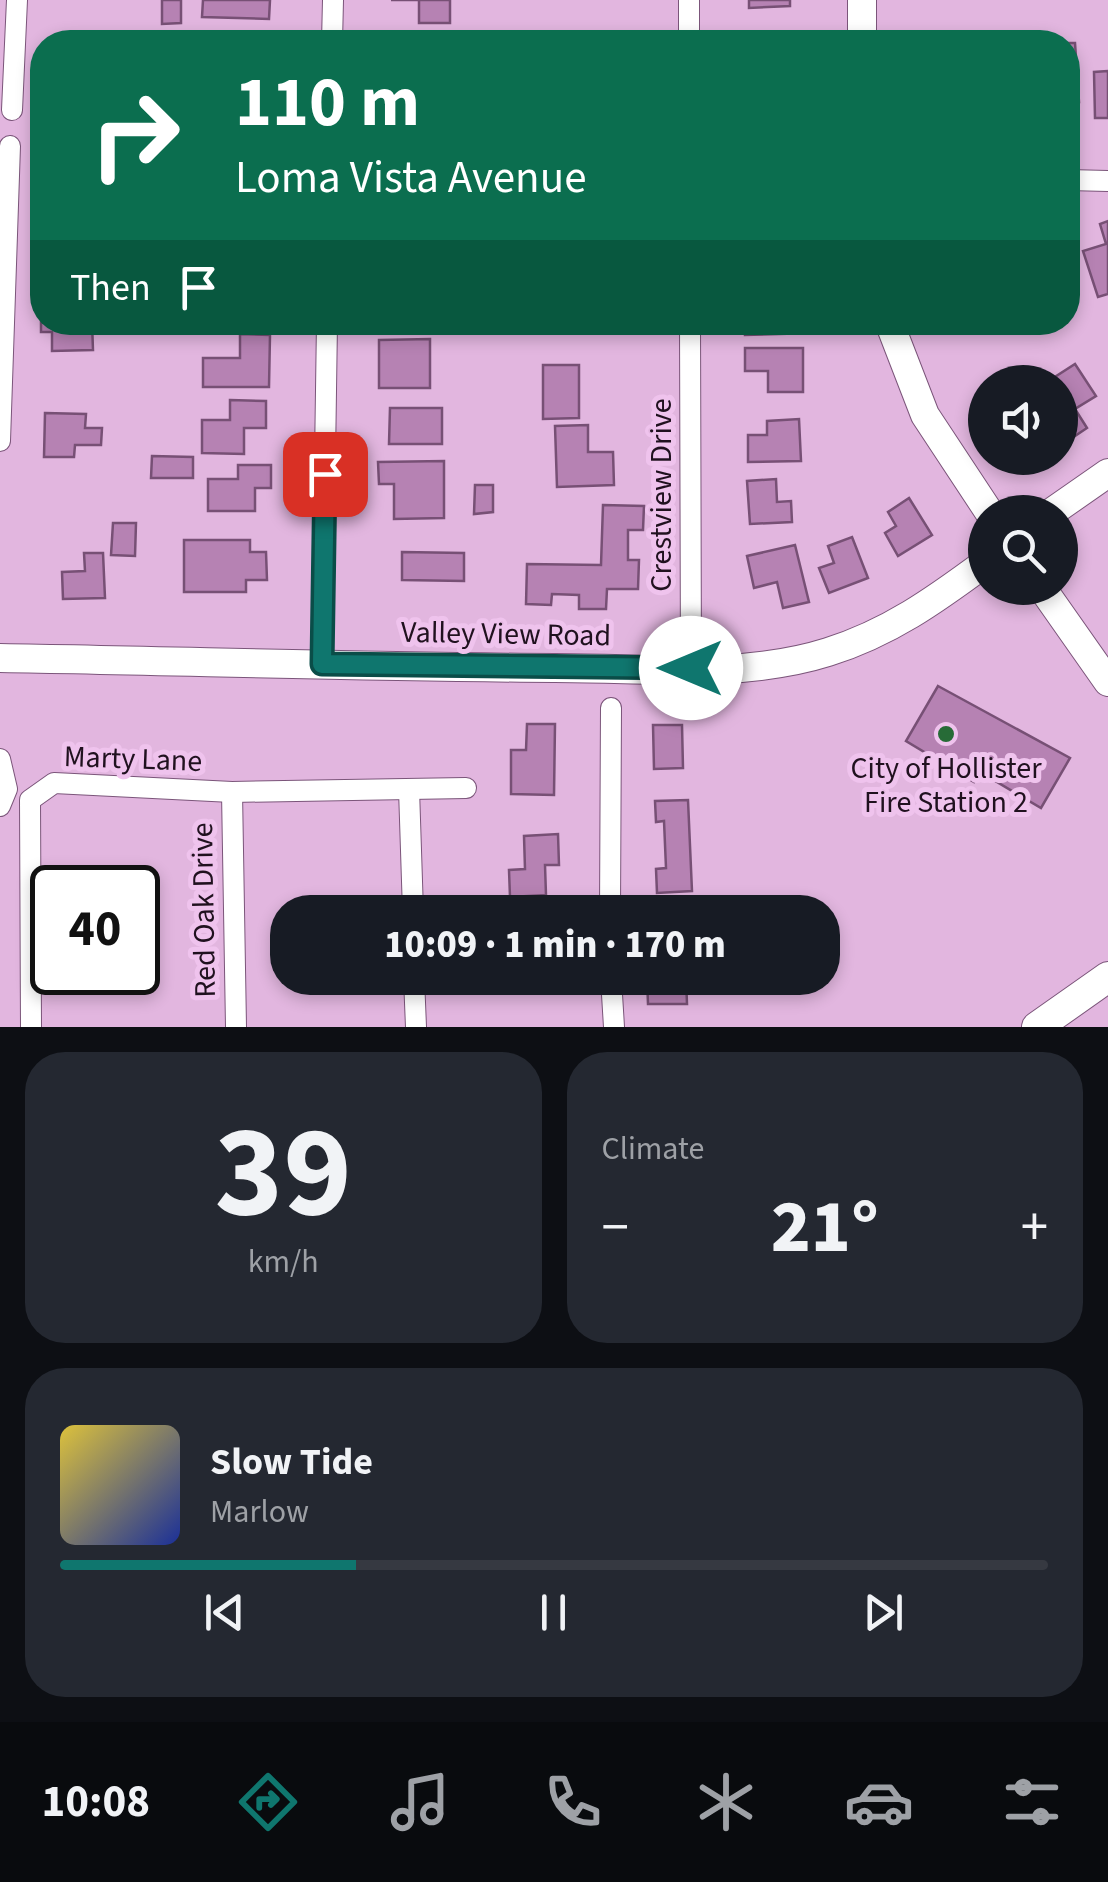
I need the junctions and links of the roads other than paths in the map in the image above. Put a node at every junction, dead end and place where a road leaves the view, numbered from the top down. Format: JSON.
{"nodes":[{"id":1,"x":16,"y":0,"type":"edge"},
{"id":2,"x":332,"y":0,"type":"edge"},
{"id":3,"x":689,"y":0,"type":"edge"},
{"id":4,"x":862,"y":0,"type":"edge"},
{"id":5,"x":332,"y":30,"type":"edge"},
{"id":6,"x":689,"y":30,"type":"edge"},
{"id":7,"x":862,"y":30,"type":"edge"},
{"id":8,"x":12,"y":110,"type":"dead end"},
{"id":9,"x":10,"y":146,"type":"dead end"},
{"id":10,"x":1080,"y":180,"type":"edge"},
{"id":11,"x":1108,"y":181,"type":"edge"},
{"id":12,"x":327,"y":335,"type":"edge"},
{"id":13,"x":690,"y":335,"type":"edge"},
{"id":14,"x":894,"y":335,"type":"edge"},
{"id":15,"x":0,"y":441,"type":"edge"},
{"id":16,"x":1108,"y":473,"type":"edge"},
{"id":17,"x":978,"y":495,"type":"edge"},
{"id":18,"x":1076,"y":495,"type":"edge"},
{"id":19,"x":968,"y":575,"type":"edge"},
{"id":20,"x":1054,"y":605,"type":"edge"},
{"id":21,"x":0,"y":658,"type":"edge"},
{"id":22,"x":322,"y":664,"type":"junction"},
{"id":23,"x":691,"y":668,"type":"junction"},
{"id":24,"x":1108,"y":682,"type":"edge"},
{"id":25,"x":611,"y":708,"type":"dead end"},
{"id":26,"x":0,"y":759,"type":"edge"},
{"id":27,"x":466,"y":788,"type":"dead end"},
{"id":28,"x":409,"y":789,"type":"junction"},
{"id":29,"x":232,"y":792,"type":"junction"},
{"id":30,"x":0,"y":806,"type":"edge"},
{"id":31,"x":412,"y":895,"type":"edge"},
{"id":32,"x":610,"y":895,"type":"edge"},
{"id":33,"x":1108,"y":977,"type":"edge"},
{"id":34,"x":415,"y":995,"type":"edge"},
{"id":35,"x":612,"y":995,"type":"edge"},
{"id":36,"x":30,"y":1027,"type":"edge"},
{"id":37,"x":236,"y":1027,"type":"edge"},
{"id":38,"x":416,"y":1027,"type":"edge"},
{"id":39,"x":614,"y":1027,"type":"edge"},
{"id":40,"x":1038,"y":1027,"type":"edge"}],
"edges":[{"from":1,"to":8,"type":"street"},
{"from":2,"to":5,"type":"street"},
{"from":3,"to":6,"type":"street"},
{"from":4,"to":7,"type":"street"},
{"from":9,"to":15,"type":"street"},
{"from":10,"to":11,"type":"street"},
{"from":12,"to":22,"type":"street"},
{"from":13,"to":23,"type":"street","name":"Crestview Drive"},
{"from":14,"to":17,"type":"street"},
{"from":16,"to":18,"type":"street"},
{"from":19,"to":23,"type":"street","name":"Valley View Road"},
{"from":20,"to":24,"type":"street"},
{"from":21,"to":22,"type":"street","name":"Valley View Road"},
{"from":22,"to":23,"type":"street","name":"Valley View Road"},
{"from":25,"to":32,"type":"street"},
{"from":26,"to":30,"type":"street"},
{"from":27,"to":28,"type":"street","name":"Marty Lane"},
{"from":28,"to":29,"type":"street","name":"Marty Lane"},
{"from":28,"to":31,"type":"street"},
{"from":29,"to":36,"type":"street","name":"Marty Lane"},
{"from":29,"to":37,"type":"street","name":"Red Oak Drive"},
{"from":33,"to":40,"type":"main road"},
{"from":34,"to":38,"type":"street"},
{"from":35,"to":39,"type":"street"}]}
